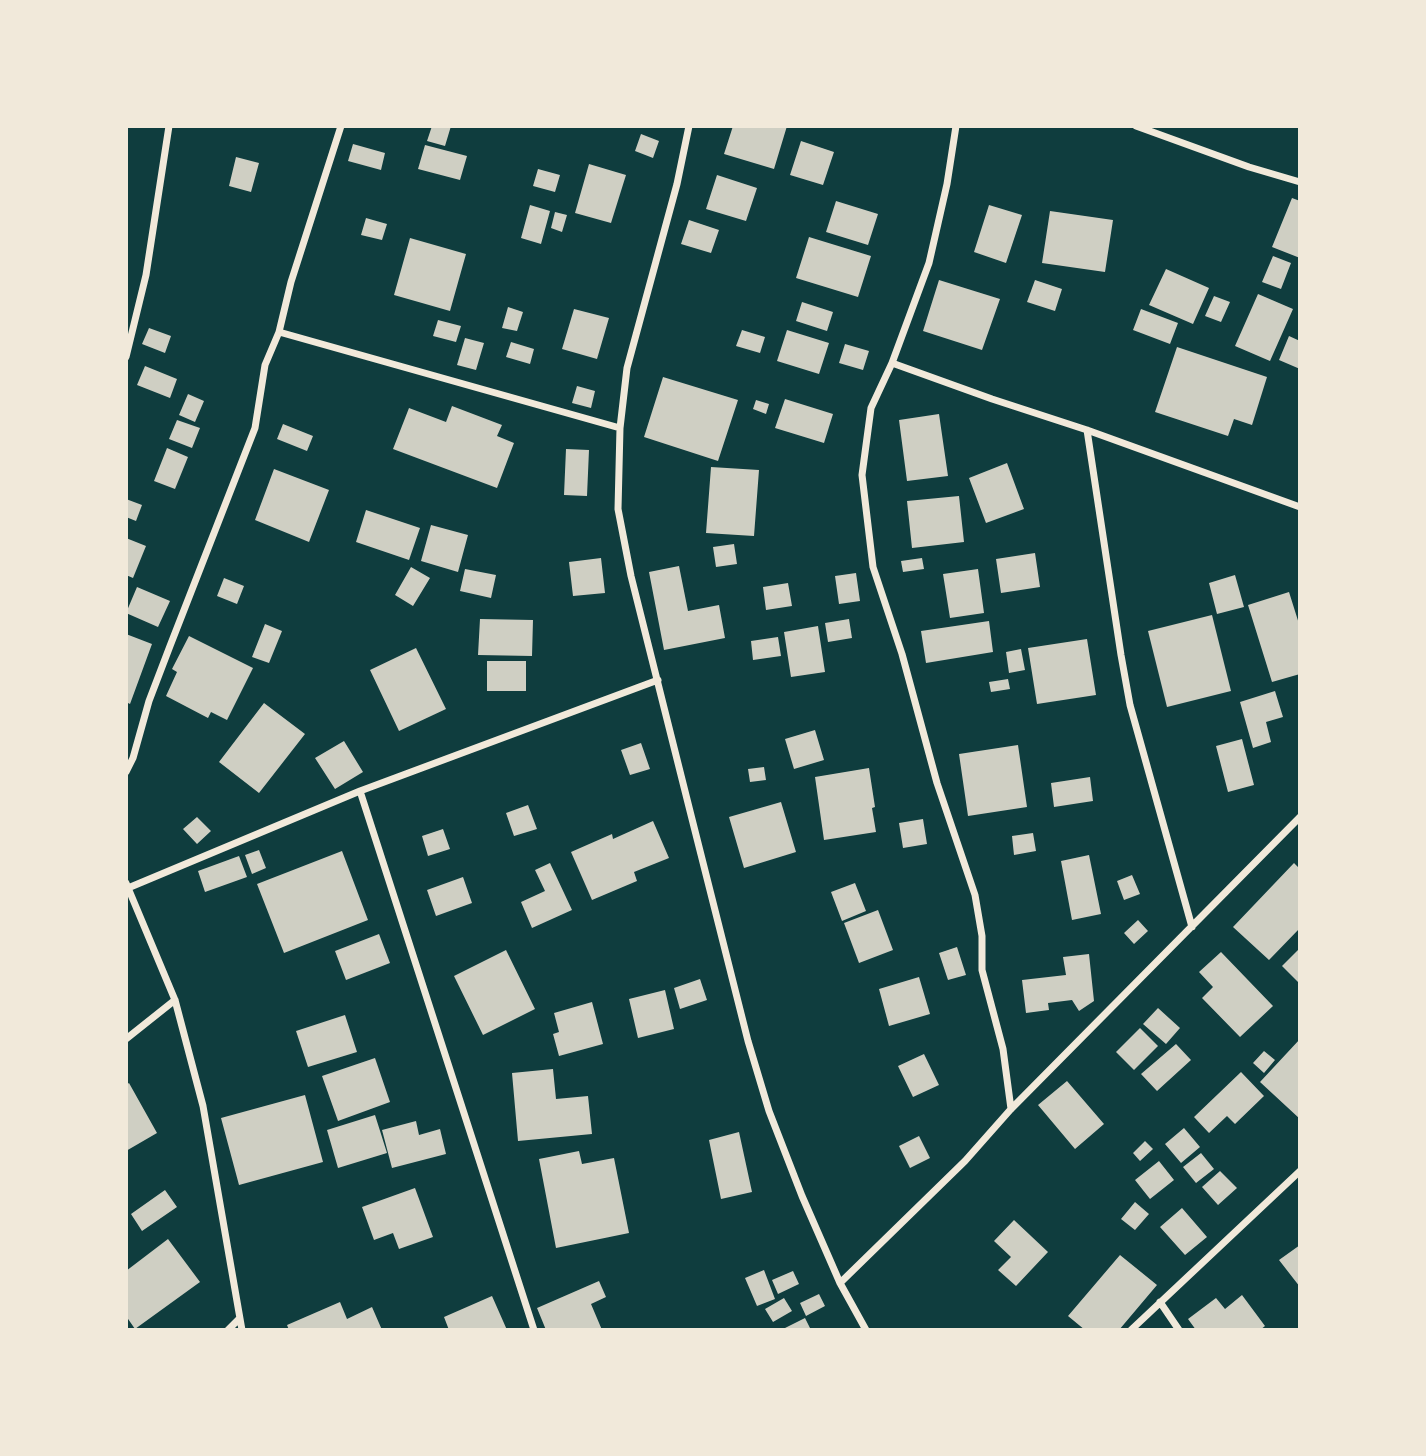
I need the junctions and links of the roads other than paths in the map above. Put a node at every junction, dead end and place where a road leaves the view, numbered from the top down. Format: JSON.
{"nodes":[{"id":1,"x":169,"y":126,"type":"edge"},
{"id":2,"x":341,"y":126,"type":"edge"},
{"id":3,"x":689,"y":126,"type":"edge"},
{"id":4,"x":956,"y":126,"type":"edge"},
{"id":5,"x":1136,"y":126,"type":"edge"},
{"id":6,"x":1300,"y":182,"type":"edge"},
{"id":7,"x":279,"y":332,"type":"junction"},
{"id":8,"x":126,"y":358,"type":"edge"},
{"id":9,"x":892,"y":363,"type":"junction"},
{"id":10,"x":620,"y":428,"type":"junction"},
{"id":11,"x":1087,"y":430,"type":"junction"},
{"id":12,"x":1300,"y":507,"type":"edge"},
{"id":13,"x":657,"y":680,"type":"junction"},
{"id":14,"x":126,"y":772,"type":"edge"},
{"id":15,"x":360,"y":791,"type":"junction"},
{"id":16,"x":1300,"y":817,"type":"edge"},
{"id":17,"x":127,"y":885,"type":"edge"},
{"id":18,"x":1192,"y":927,"type":"junction"},
{"id":19,"x":175,"y":1000,"type":"junction"},
{"id":20,"x":126,"y":1040,"type":"edge"},
{"id":21,"x":1011,"y":1110,"type":"junction"},
{"id":22,"x":1300,"y":1171,"type":"edge"},
{"id":23,"x":840,"y":1283,"type":"junction"},
{"id":24,"x":1160,"y":1302,"type":"junction"},
{"id":25,"x":239,"y":1319,"type":"junction"},
{"id":26,"x":229,"y":1330,"type":"edge"},
{"id":27,"x":242,"y":1330,"type":"edge"},
{"id":28,"x":534,"y":1330,"type":"edge"},
{"id":29,"x":866,"y":1330,"type":"edge"},
{"id":30,"x":1132,"y":1330,"type":"edge"},
{"id":31,"x":1179,"y":1330,"type":"edge"}],
"edges":[{"from":1,"to":8,"type":"street"},
{"from":2,"to":7,"type":"street"},
{"from":3,"to":10,"type":"street"},
{"from":4,"to":9,"type":"street"},
{"from":5,"to":6,"type":"street"},
{"from":7,"to":10,"type":"street"},
{"from":7,"to":14,"type":"street"},
{"from":9,"to":11,"type":"street"},
{"from":9,"to":21,"type":"street"},
{"from":10,"to":13,"type":"street"},
{"from":11,"to":12,"type":"street"},
{"from":11,"to":18,"type":"street"},
{"from":13,"to":15,"type":"street"},
{"from":13,"to":23,"type":"street"},
{"from":15,"to":17,"type":"street"},
{"from":15,"to":28,"type":"street"},
{"from":16,"to":18,"type":"street"},
{"from":17,"to":19,"type":"street"},
{"from":18,"to":21,"type":"street"},
{"from":19,"to":20,"type":"street"},
{"from":19,"to":25,"type":"street"},
{"from":21,"to":23,"type":"street"},
{"from":22,"to":24,"type":"street"},
{"from":23,"to":29,"type":"street"},
{"from":24,"to":30,"type":"street"},
{"from":24,"to":31,"type":"street"},
{"from":25,"to":26,"type":"street"},
{"from":25,"to":27,"type":"street"}]}
